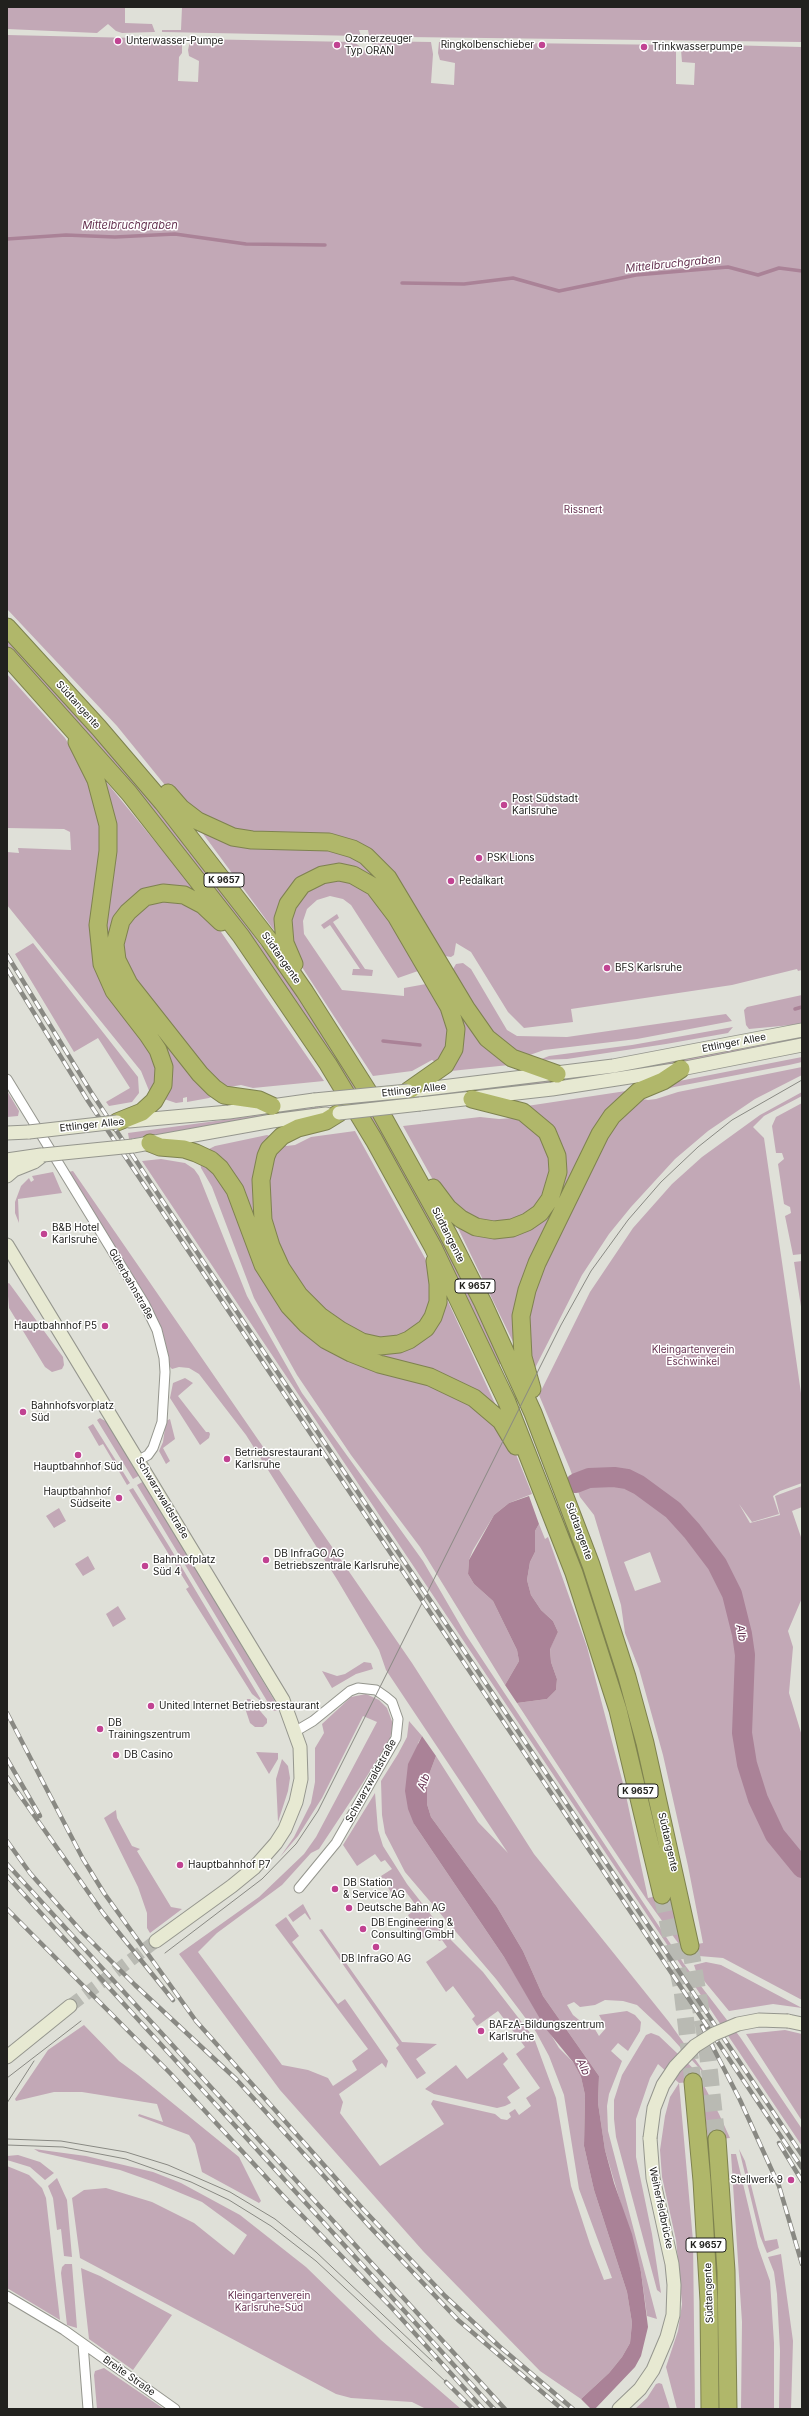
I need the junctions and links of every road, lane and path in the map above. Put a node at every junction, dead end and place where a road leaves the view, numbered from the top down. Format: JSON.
{"nodes":[{"id":1,"x":7,"y":627,"type":"edge"},
{"id":2,"x":7,"y":656,"type":"edge"},
{"id":3,"x":67,"y":723,"type":"junction"},
{"id":4,"x":137,"y":771,"type":"junction"},
{"id":5,"x":241,"y":936,"type":"junction"},
{"id":6,"x":435,"y":970,"type":"junction"},
{"id":7,"x":305,"y":992,"type":"junction"},
{"id":8,"x":802,"y":1030,"type":"edge"},
{"id":9,"x":802,"y":1045,"type":"edge"},
{"id":10,"x":681,"y":1069,"type":"junction"},
{"id":11,"x":557,"y":1074,"type":"junction"},
{"id":12,"x":7,"y":1078,"type":"edge"},
{"id":13,"x":408,"y":1091,"type":"junction"},
{"id":14,"x":472,"y":1099,"type":"junction"},
{"id":15,"x":272,"y":1106,"type":"junction"},
{"id":16,"x":329,"y":1116,"type":"junction"},
{"id":17,"x":117,"y":1122,"type":"junction"},
{"id":18,"x":7,"y":1133,"type":"edge"},
{"id":19,"x":26,"y":1133,"type":"junction"},
{"id":20,"x":7,"y":1140,"type":"edge"},
{"id":21,"x":150,"y":1143,"type":"junction"},
{"id":22,"x":43,"y":1155,"type":"junction"},
{"id":23,"x":7,"y":1160,"type":"edge"},
{"id":24,"x":410,"y":1162,"type":"junction"},
{"id":25,"x":7,"y":1176,"type":"edge"},
{"id":26,"x":7,"y":1245,"type":"edge"},
{"id":27,"x":433,"y":1247,"type":"junction"},
{"id":28,"x":7,"y":1257,"type":"edge"},
{"id":29,"x":20,"y":1269,"type":"junction"},
{"id":30,"x":533,"y":1413,"type":"junction"},
{"id":31,"x":139,"y":1460,"type":"junction"},
{"id":32,"x":538,"y":1476,"type":"junction"},
{"id":33,"x":296,"y":1731,"type":"junction"},
{"id":34,"x":299,"y":1888,"type":"dead end"},
{"id":35,"x":662,"y":1895,"type":"tunnel mouth"},
{"id":36,"x":156,"y":1942,"type":"tunnel mouth"},
{"id":37,"x":690,"y":1946,"type":"tunnel mouth"},
{"id":38,"x":70,"y":2006,"type":"tunnel mouth"},
{"id":39,"x":802,"y":2024,"type":"edge"},
{"id":40,"x":8,"y":2050,"type":"edge"},
{"id":41,"x":693,"y":2082,"type":"tunnel mouth"},
{"id":42,"x":717,"y":2139,"type":"tunnel mouth"},
{"id":43,"x":7,"y":2296,"type":"edge"},
{"id":44,"x":82,"y":2344,"type":"junction"},
{"id":45,"x":88,"y":2409,"type":"edge"},
{"id":46,"x":175,"y":2409,"type":"edge"},
{"id":47,"x":619,"y":2409,"type":"edge"},
{"id":48,"x":710,"y":2409,"type":"edge"},
{"id":49,"x":728,"y":2409,"type":"edge"}],
"edges":[{"from":1,"to":4,"type":"highway","name":"Südtangente","number":"K 9657"},
{"from":2,"to":3,"type":"highway","name":"Südtangente","number":"K 9657"},
{"from":3,"to":5,"type":"highway","name":"Südtangente","number":"K 9657"},
{"from":3,"to":17,"type":"highway"},
{"from":4,"to":6,"type":"highway"},
{"from":4,"to":7,"type":"highway","name":"Südtangente","number":"K 9657"},
{"from":5,"to":15,"type":"highway"},
{"from":5,"to":27,"type":"highway","name":"Südtangente","number":"K 9657"},
{"from":6,"to":7,"type":"highway"},
{"from":6,"to":11,"type":"highway"},
{"from":6,"to":13,"type":"highway"},
{"from":7,"to":24,"type":"highway","name":"Südtangente","number":"K 9657"},
{"from":8,"to":11,"type":"main road","name":"Ettlinger Allee"},
{"from":9,"to":10,"type":"main road","name":"Ettlinger Allee"},
{"from":10,"to":14,"type":"main road","name":"Ettlinger Allee"},
{"from":10,"to":30,"type":"highway"},
{"from":11,"to":13,"type":"main road","name":"Ettlinger Allee"},
{"from":12,"to":31,"type":"street","name":"Güterbahnstraße"},
{"from":13,"to":15,"type":"main road","name":"Ettlinger Allee","bridge":true},
{"from":14,"to":16,"type":"main road","name":"Ettlinger Allee","bridge":true},
{"from":14,"to":24,"type":"highway"},
{"from":15,"to":17,"type":"main road","name":"Ettlinger Allee"},
{"from":16,"to":21,"type":"main road","name":"Ettlinger Allee"},
{"from":16,"to":27,"type":"highway"},
{"from":17,"to":19,"type":"main road","name":"Ettlinger Allee","bridge":true},
{"from":18,"to":19,"type":"main road"},
{"from":19,"to":20,"type":"main road"},
{"from":21,"to":22,"type":"main road","name":"Ettlinger Allee","bridge":true},
{"from":21,"to":32,"type":"highway"},
{"from":22,"to":23,"type":"main road","name":"Ettlinger Allee"},
{"from":22,"to":25,"type":"main road"},
{"from":24,"to":30,"type":"highway","name":"Südtangente","number":"K 9657"},
{"from":26,"to":29,"type":"main road","name":"Schwarzwaldstraße"},
{"from":27,"to":32,"type":"highway","name":"Südtangente","number":"K 9657"},
{"from":28,"to":29,"type":"main road","name":"Schwarzwaldstraße"},
{"from":29,"to":31,"type":"main road","name":"Schwarzwaldstraße"},
{"from":30,"to":37,"type":"highway","name":"Südtangente","number":"K 9657"},
{"from":31,"to":33,"type":"main road","name":"Schwarzwaldstraße"},
{"from":32,"to":35,"type":"highway","name":"Südtangente","number":"K 9657"},
{"from":33,"to":34,"type":"street","name":"Schwarzwaldstraße"},
{"from":33,"to":36,"type":"main road","name":"Schwarzwaldstraße"},
{"from":38,"to":40,"type":"main road"},
{"from":39,"to":47,"type":"main road","name":"Weiherfeldbrücke","bridge":true},
{"from":41,"to":48,"type":"highway","name":"Südtangente","number":"K 9657"},
{"from":42,"to":49,"type":"highway","name":"Südtangente","number":"K 9657"},
{"from":43,"to":44,"type":"street","name":"Breite Straße"},
{"from":44,"to":45,"type":"street"},
{"from":44,"to":46,"type":"street","name":"Breite Straße"}]}
